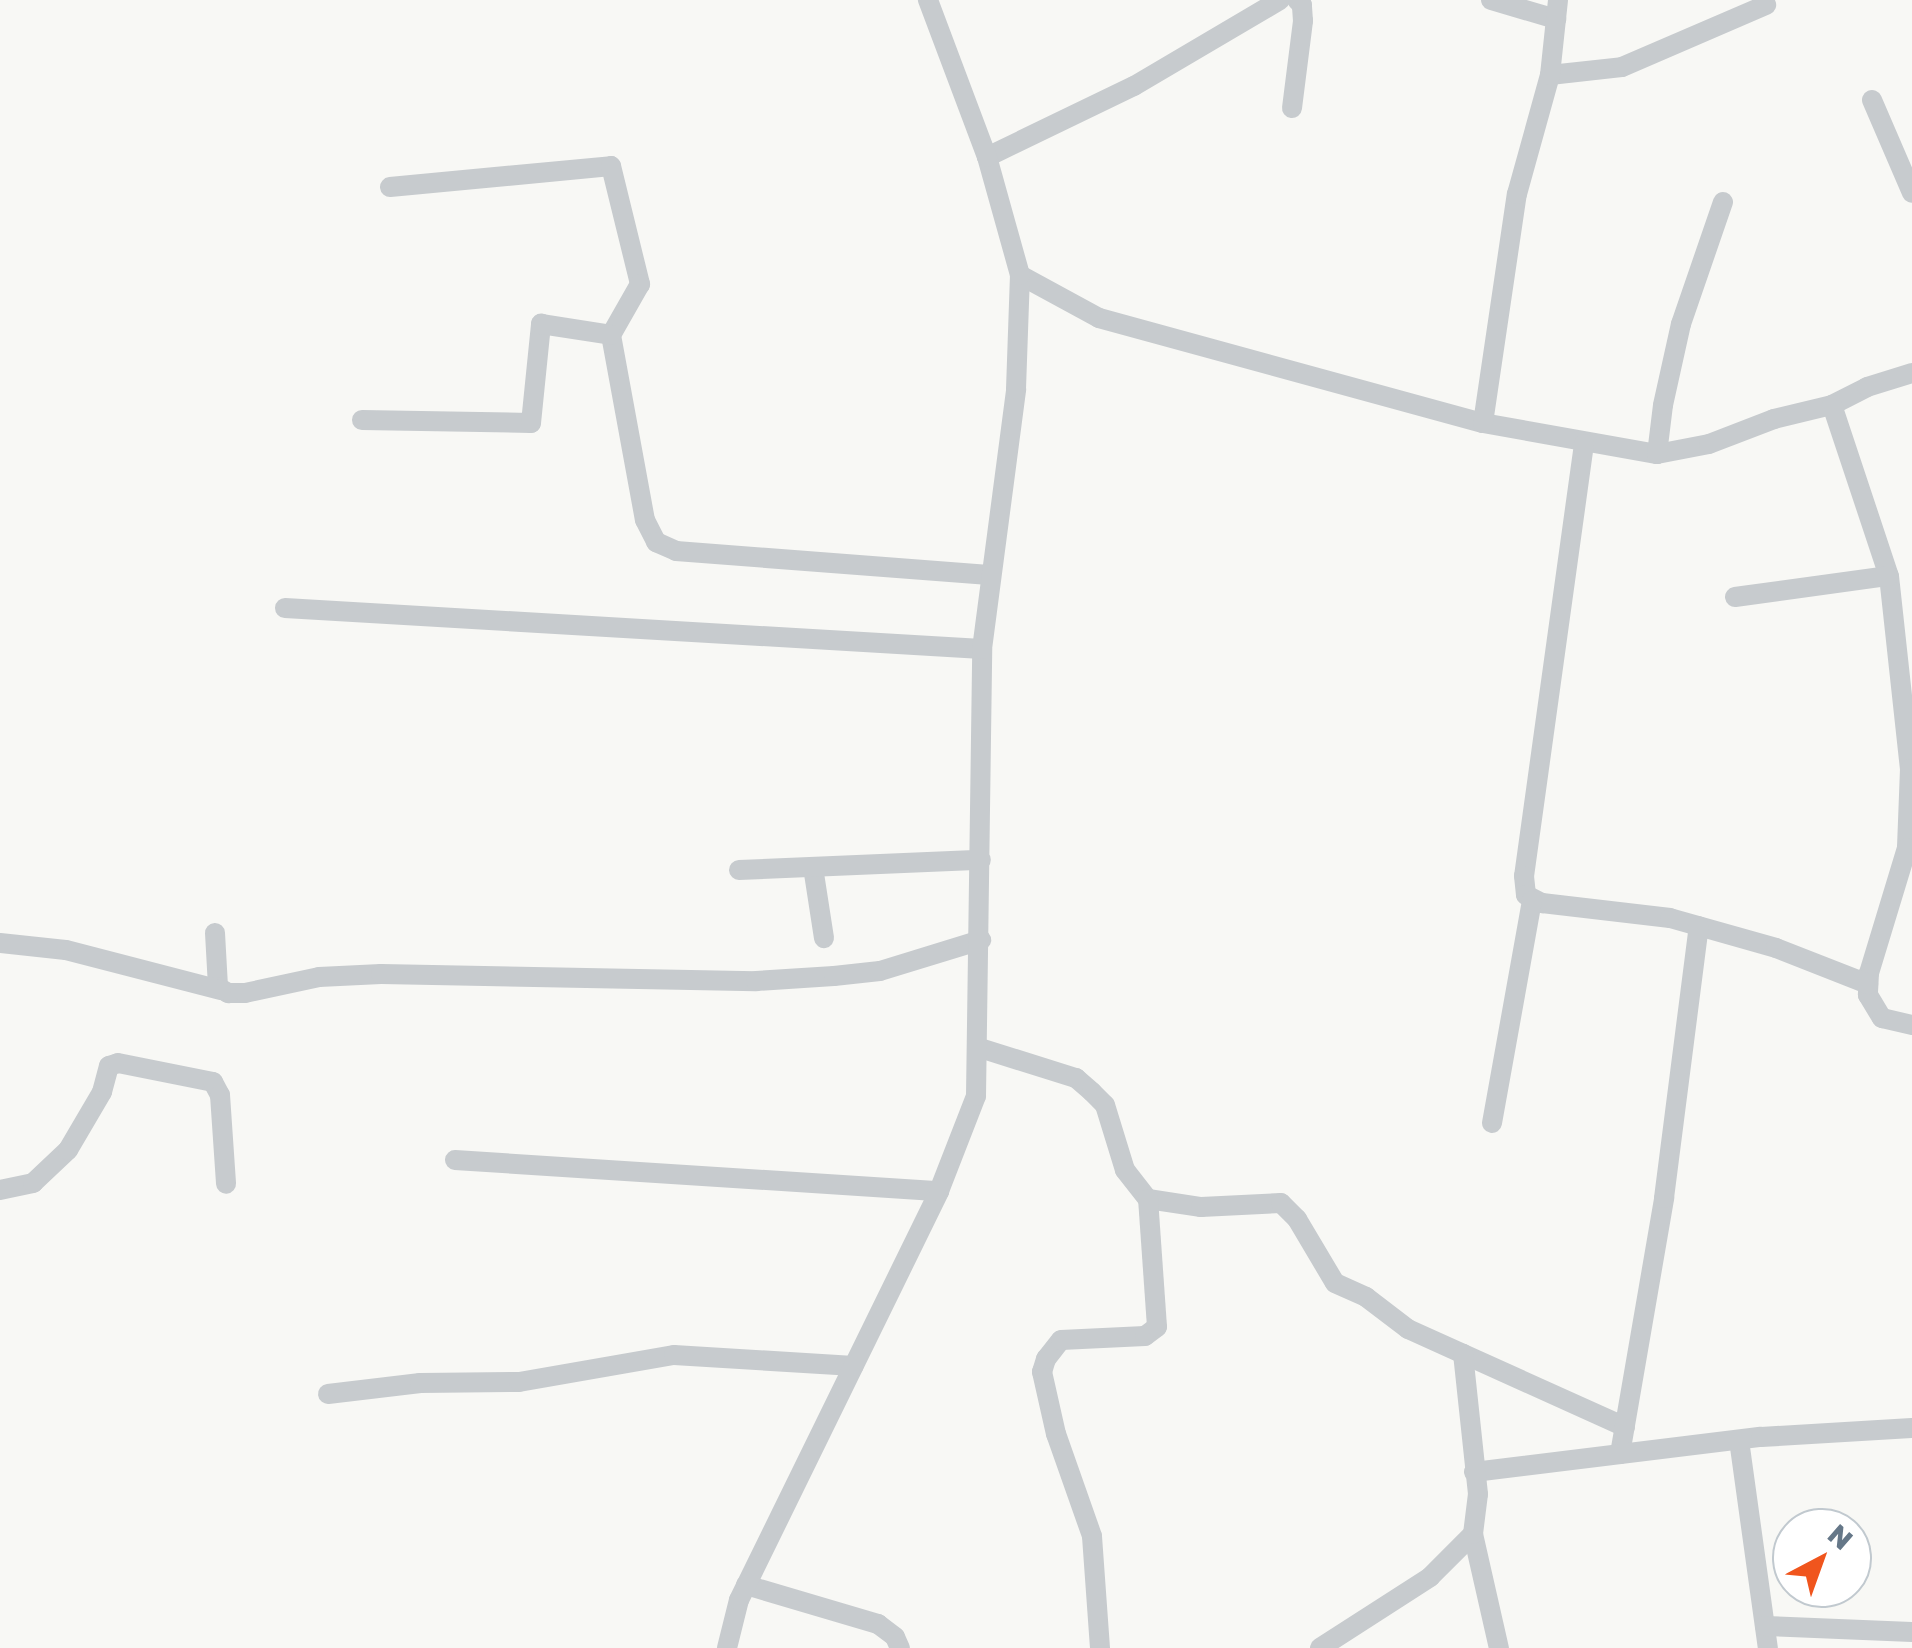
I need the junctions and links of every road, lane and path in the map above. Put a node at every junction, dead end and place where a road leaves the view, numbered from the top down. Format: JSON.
{"nodes":[{"id":1,"x":928,"y":0,"type":"edge"},
{"id":2,"x":1280,"y":0,"type":"edge"},
{"id":3,"x":1297,"y":0,"type":"edge"},
{"id":4,"x":1491,"y":0,"type":"edge"},
{"id":5,"x":1766,"y":5,"type":"dead end"},
{"id":6,"x":1557,"y":10,"type":"edge"},
{"id":7,"x":1550,"y":74,"type":"junction"},
{"id":8,"x":1872,"y":100,"type":"dead end"},
{"id":9,"x":1292,"y":108,"type":"dead end"},
{"id":10,"x":987,"y":157,"type":"junction"},
{"id":11,"x":390,"y":187,"type":"dead end"},
{"id":12,"x":1912,"y":193,"type":"edge"},
{"id":13,"x":1723,"y":202,"type":"dead end"},
{"id":14,"x":1020,"y":275,"type":"junction"},
{"id":15,"x":611,"y":335,"type":"junction"},
{"id":16,"x":1912,"y":373,"type":"edge"},
{"id":17,"x":1832,"y":405,"type":"junction"},
{"id":18,"x":362,"y":420,"type":"dead end"},
{"id":19,"x":1483,"y":423,"type":"junction"},
{"id":20,"x":1584,"y":444,"type":"junction"},
{"id":21,"x":1657,"y":454,"type":"junction"},
{"id":22,"x":988,"y":574,"type":"junction"},
{"id":23,"x":1889,"y":576,"type":"junction"},
{"id":24,"x":1735,"y":597,"type":"dead end"},
{"id":25,"x":285,"y":608,"type":"dead end"},
{"id":26,"x":982,"y":649,"type":"junction"},
{"id":27,"x":982,"y":860,"type":"junction"},
{"id":28,"x":813,"y":867,"type":"junction"},
{"id":29,"x":740,"y":870,"type":"dead end"},
{"id":30,"x":1532,"y":900,"type":"junction"},
{"id":31,"x":1698,"y":926,"type":"junction"},
{"id":32,"x":214,"y":933,"type":"dead end"},
{"id":33,"x":824,"y":938,"type":"dead end"},
{"id":34,"x":981,"y":940,"type":"junction"},
{"id":35,"x":0,"y":943,"type":"edge"},
{"id":36,"x":1868,"y":984,"type":"junction"},
{"id":37,"x":221,"y":990,"type":"junction"},
{"id":38,"x":1912,"y":1024,"type":"edge"},
{"id":39,"x":980,"y":1048,"type":"junction"},
{"id":40,"x":1492,"y":1124,"type":"dead end"},
{"id":41,"x":455,"y":1160,"type":"dead end"},
{"id":42,"x":226,"y":1184,"type":"dead end"},
{"id":43,"x":0,"y":1190,"type":"edge"},
{"id":44,"x":939,"y":1191,"type":"junction"},
{"id":45,"x":1148,"y":1199,"type":"junction"},
{"id":46,"x":1463,"y":1354,"type":"junction"},
{"id":47,"x":854,"y":1366,"type":"junction"},
{"id":48,"x":328,"y":1394,"type":"dead end"},
{"id":49,"x":1624,"y":1428,"type":"junction"},
{"id":50,"x":1912,"y":1428,"type":"edge"},
{"id":51,"x":1739,"y":1440,"type":"junction"},
{"id":52,"x":1620,"y":1454,"type":"junction"},
{"id":53,"x":1474,"y":1472,"type":"junction"},
{"id":54,"x":1473,"y":1534,"type":"junction"},
{"id":55,"x":746,"y":1585,"type":"junction"},
{"id":56,"x":1912,"y":1632,"type":"edge"},
{"id":57,"x":1767,"y":1637,"type":"edge"},
{"id":58,"x":1343,"y":1641,"type":"edge"},
{"id":59,"x":727,"y":1648,"type":"edge"},
{"id":60,"x":900,"y":1648,"type":"edge"},
{"id":61,"x":1100,"y":1648,"type":"edge"},
{"id":62,"x":1320,"y":1648,"type":"edge"},
{"id":63,"x":1500,"y":1648,"type":"edge"}],
"edges":[{"from":1,"to":10,"type":"street"},
{"from":2,"to":10,"type":"street"},
{"from":3,"to":9,"type":"street"},
{"from":4,"to":6,"type":"street"},
{"from":5,"to":7,"type":"street"},
{"from":6,"to":7,"type":"street"},
{"from":7,"to":19,"type":"street"},
{"from":8,"to":12,"type":"street"},
{"from":10,"to":14,"type":"street"},
{"from":11,"to":15,"type":"street"},
{"from":13,"to":21,"type":"street"},
{"from":14,"to":19,"type":"street"},
{"from":14,"to":22,"type":"street"},
{"from":15,"to":18,"type":"street"},
{"from":15,"to":22,"type":"street"},
{"from":16,"to":17,"type":"street"},
{"from":17,"to":21,"type":"street"},
{"from":17,"to":23,"type":"street"},
{"from":19,"to":20,"type":"street"},
{"from":20,"to":21,"type":"street"},
{"from":20,"to":30,"type":"street"},
{"from":22,"to":26,"type":"street"},
{"from":23,"to":24,"type":"street"},
{"from":23,"to":36,"type":"street"},
{"from":25,"to":26,"type":"street"},
{"from":26,"to":27,"type":"street"},
{"from":27,"to":28,"type":"street"},
{"from":27,"to":34,"type":"street"},
{"from":28,"to":29,"type":"street"},
{"from":28,"to":33,"type":"street"},
{"from":30,"to":31,"type":"street"},
{"from":30,"to":40,"type":"street"},
{"from":31,"to":36,"type":"street"},
{"from":31,"to":49,"type":"street"},
{"from":32,"to":37,"type":"street"},
{"from":34,"to":37,"type":"street"},
{"from":34,"to":39,"type":"street"},
{"from":35,"to":37,"type":"street"},
{"from":36,"to":38,"type":"street"},
{"from":39,"to":44,"type":"street"},
{"from":39,"to":45,"type":"street"},
{"from":41,"to":44,"type":"street"},
{"from":42,"to":43,"type":"street"},
{"from":44,"to":47,"type":"street"},
{"from":45,"to":46,"type":"street"},
{"from":45,"to":61,"type":"street"},
{"from":46,"to":49,"type":"street"},
{"from":46,"to":53,"type":"street"},
{"from":47,"to":48,"type":"street"},
{"from":47,"to":55,"type":"street"},
{"from":49,"to":52,"type":"street"},
{"from":50,"to":51,"type":"street"},
{"from":51,"to":52,"type":"street"},
{"from":51,"to":57,"type":"street"},
{"from":52,"to":53,"type":"street"},
{"from":53,"to":54,"type":"street"},
{"from":54,"to":58,"type":"street"},
{"from":54,"to":63,"type":"street"},
{"from":55,"to":59,"type":"street"},
{"from":55,"to":60,"type":"street"},
{"from":56,"to":57,"type":"street"},
{"from":58,"to":62,"type":"street"}]}
